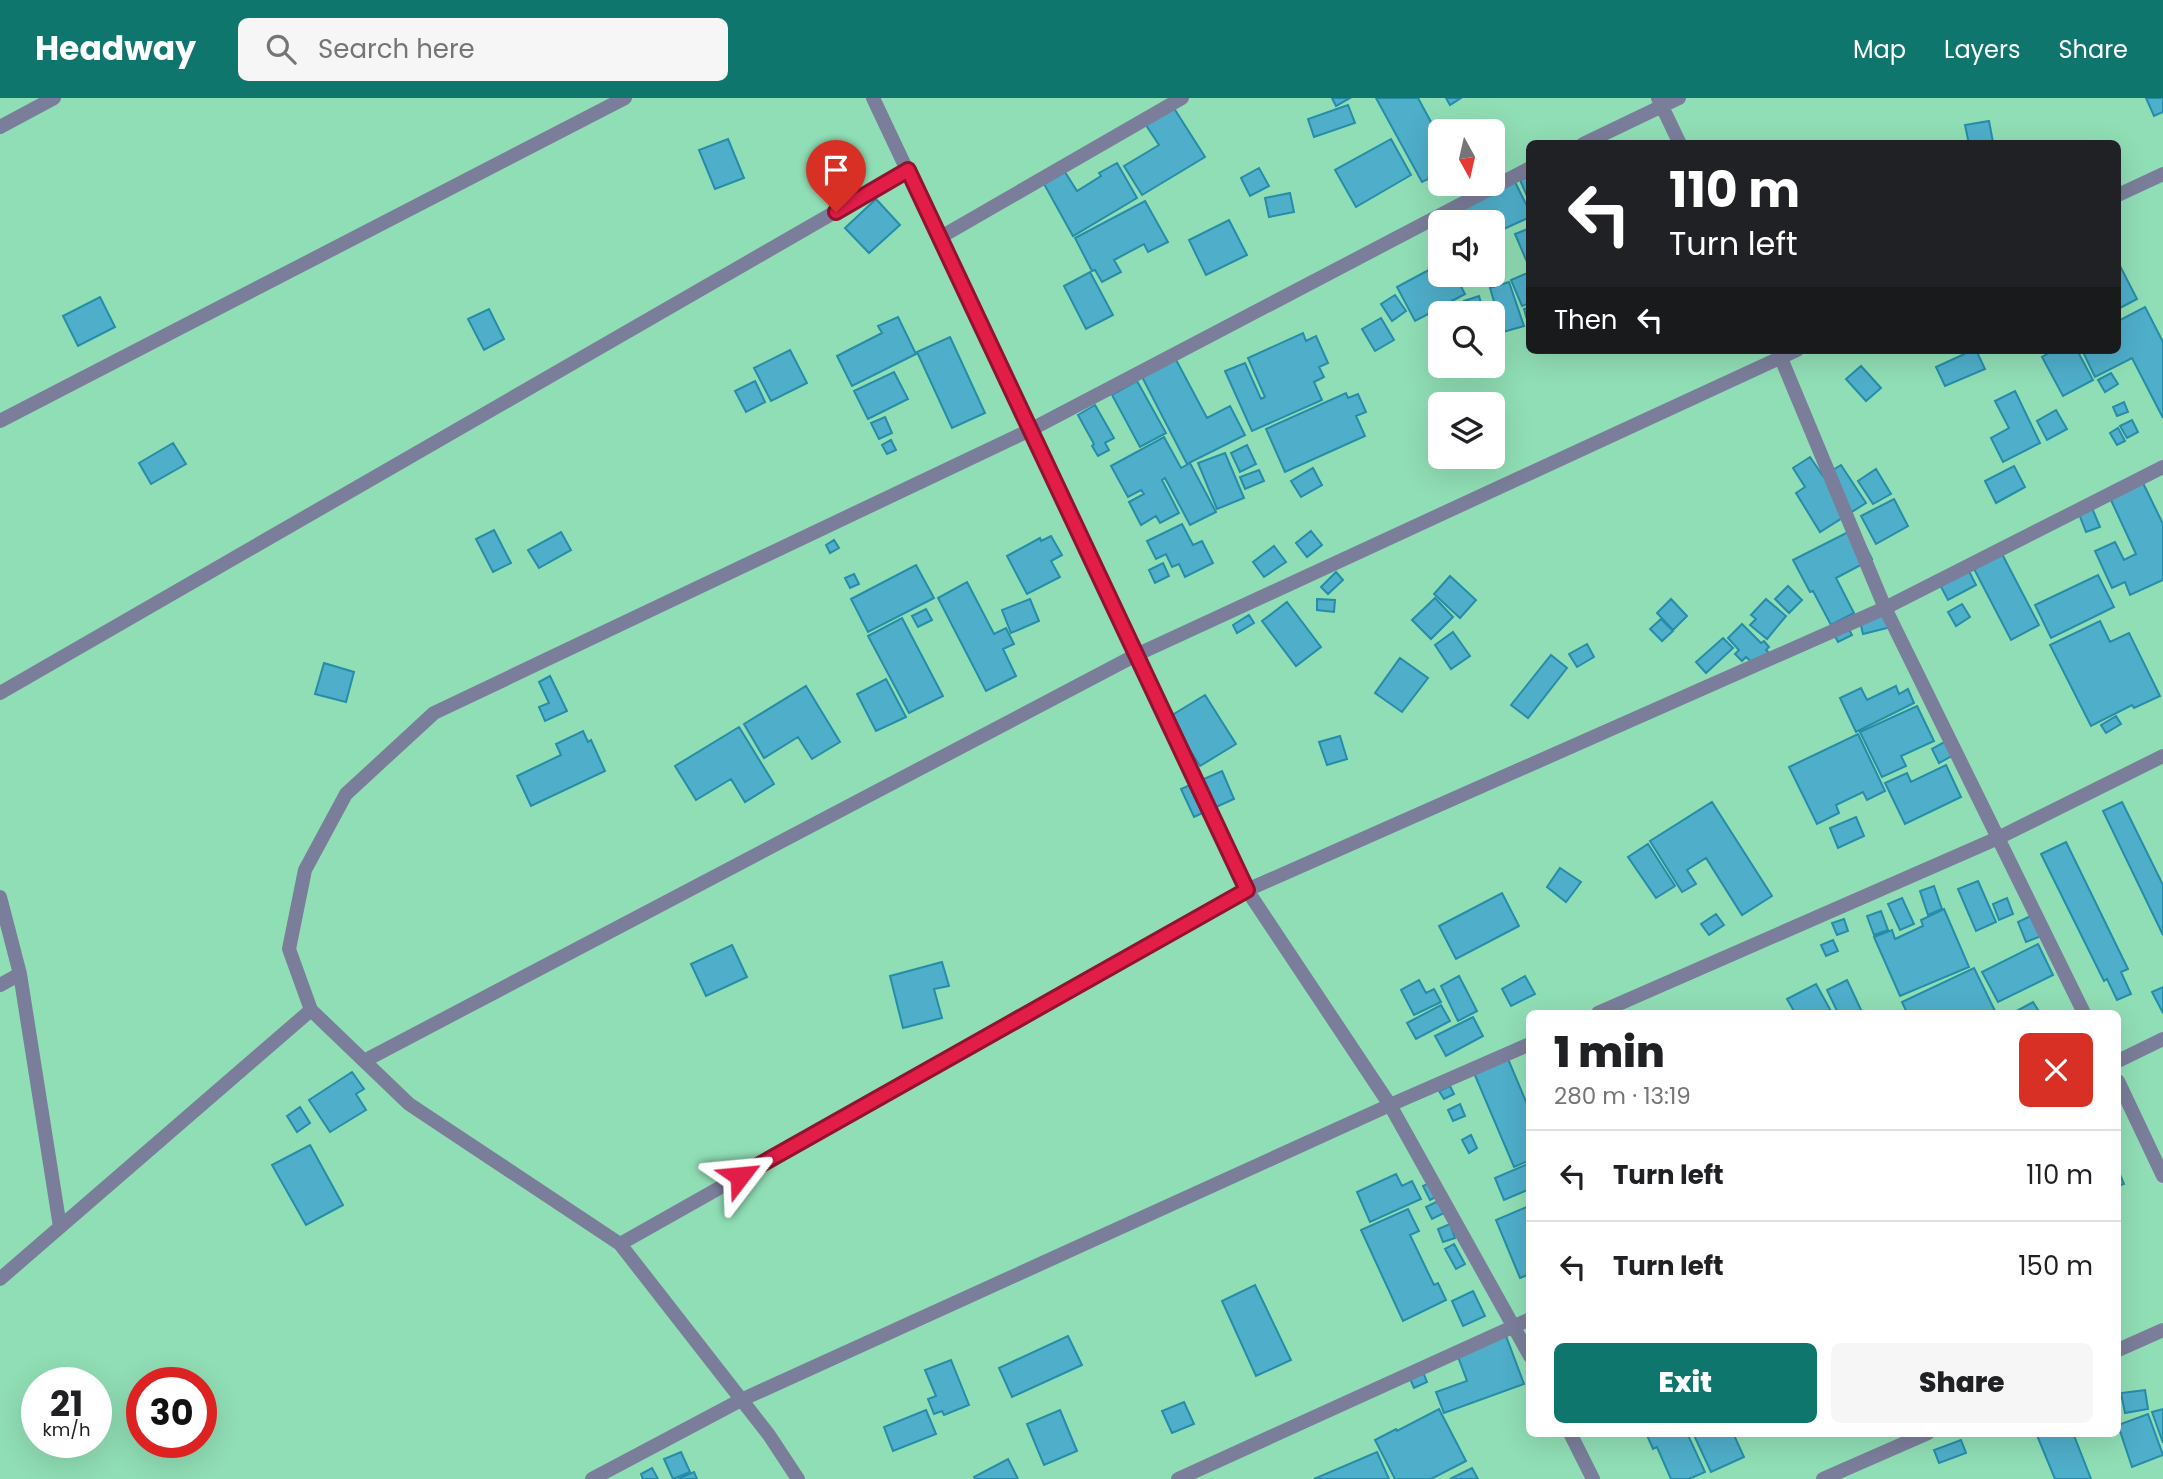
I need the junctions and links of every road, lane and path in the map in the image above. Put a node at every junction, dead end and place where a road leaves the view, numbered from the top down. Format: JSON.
{"nodes":[{"id":1,"x":54,"y":98,"type":"edge"},
{"id":2,"x":625,"y":98,"type":"edge"},
{"id":3,"x":873,"y":98,"type":"edge"},
{"id":4,"x":1182,"y":98,"type":"edge"},
{"id":5,"x":1679,"y":98,"type":"edge"},
{"id":6,"x":1660,"y":102,"type":"edge"},
{"id":7,"x":0,"y":127,"type":"edge"},
{"id":8,"x":1590,"y":140,"type":"edge"},
{"id":9,"x":1678,"y":140,"type":"edge"},
{"id":10,"x":908,"y":170,"type":"junction"},
{"id":11,"x":1526,"y":170,"type":"edge"},
{"id":12,"x":2163,"y":174,"type":"edge"},
{"id":13,"x":2121,"y":194,"type":"edge"},
{"id":14,"x":939,"y":238,"type":"junction"},
{"id":15,"x":1779,"y":354,"type":"edge"},
{"id":16,"x":0,"y":421,"type":"edge"},
{"id":17,"x":1030,"y":430,"type":"junction"},
{"id":18,"x":2163,"y":467,"type":"edge"},
{"id":19,"x":1885,"y":608,"type":"junction"},
{"id":20,"x":1136,"y":654,"type":"junction"},
{"id":21,"x":0,"y":693,"type":"edge"},
{"id":22,"x":2163,"y":757,"type":"edge"},
{"id":23,"x":1998,"y":838,"type":"junction"},
{"id":24,"x":1247,"y":890,"type":"junction"},
{"id":25,"x":0,"y":897,"type":"edge"},
{"id":26,"x":20,"y":974,"type":"junction"},
{"id":27,"x":0,"y":985,"type":"edge"},
{"id":28,"x":311,"y":1010,"type":"junction"},
{"id":29,"x":1605,"y":1010,"type":"edge"},
{"id":30,"x":2083,"y":1010,"type":"edge"},
{"id":31,"x":2163,"y":1039,"type":"edge"},
{"id":32,"x":1526,"y":1046,"type":"edge"},
{"id":33,"x":2121,"y":1060,"type":"edge"},
{"id":34,"x":364,"y":1061,"type":"junction"},
{"id":35,"x":2121,"y":1087,"type":"edge"},
{"id":36,"x":1390,"y":1105,"type":"junction"},
{"id":37,"x":2163,"y":1176,"type":"edge"},
{"id":38,"x":60,"y":1227,"type":"junction"},
{"id":39,"x":620,"y":1244,"type":"junction"},
{"id":40,"x":0,"y":1279,"type":"edge"},
{"id":41,"x":1526,"y":1320,"type":"edge"},
{"id":42,"x":1514,"y":1325,"type":"junction"},
{"id":43,"x":2163,"y":1330,"type":"edge"},
{"id":44,"x":1526,"y":1348,"type":"edge"},
{"id":45,"x":2121,"y":1349,"type":"edge"},
{"id":46,"x":741,"y":1400,"type":"junction"},
{"id":47,"x":1572,"y":1437,"type":"edge"},
{"id":48,"x":1919,"y":1437,"type":"edge"},
{"id":49,"x":593,"y":1479,"type":"edge"},
{"id":50,"x":798,"y":1479,"type":"edge"},
{"id":51,"x":1178,"y":1479,"type":"edge"},
{"id":52,"x":1593,"y":1479,"type":"edge"},
{"id":53,"x":1823,"y":1479,"type":"edge"}],
"edges":[{"from":1,"to":7,"type":"street"},
{"from":2,"to":16,"type":"street"},
{"from":3,"to":10,"type":"street"},
{"from":4,"to":14,"type":"street"},
{"from":5,"to":6,"type":"street"},
{"from":6,"to":8,"type":"street"},
{"from":6,"to":9,"type":"street"},
{"from":10,"to":14,"type":"street"},
{"from":10,"to":21,"type":"street"},
{"from":11,"to":17,"type":"street"},
{"from":12,"to":13,"type":"street"},
{"from":14,"to":17,"type":"street"},
{"from":15,"to":19,"type":"street"},
{"from":15,"to":20,"type":"street"},
{"from":17,"to":20,"type":"street"},
{"from":17,"to":28,"type":"street"},
{"from":18,"to":19,"type":"street"},
{"from":19,"to":23,"type":"street"},
{"from":19,"to":24,"type":"street"},
{"from":20,"to":24,"type":"street"},
{"from":20,"to":34,"type":"street"},
{"from":22,"to":23,"type":"street"},
{"from":23,"to":29,"type":"street"},
{"from":23,"to":30,"type":"street"},
{"from":24,"to":36,"type":"street"},
{"from":24,"to":39,"type":"street"},
{"from":25,"to":26,"type":"street"},
{"from":26,"to":27,"type":"street"},
{"from":26,"to":38,"type":"street"},
{"from":28,"to":34,"type":"street"},
{"from":28,"to":38,"type":"street"},
{"from":31,"to":33,"type":"street"},
{"from":32,"to":36,"type":"street"},
{"from":34,"to":39,"type":"street"},
{"from":35,"to":37,"type":"street"},
{"from":36,"to":42,"type":"street"},
{"from":36,"to":46,"type":"street"},
{"from":38,"to":40,"type":"street"},
{"from":39,"to":46,"type":"street"},
{"from":41,"to":42,"type":"street"},
{"from":42,"to":44,"type":"street"},
{"from":42,"to":51,"type":"street"},
{"from":43,"to":45,"type":"street"},
{"from":46,"to":49,"type":"street"},
{"from":46,"to":50,"type":"street"},
{"from":47,"to":52,"type":"street"},
{"from":48,"to":53,"type":"street"}]}
